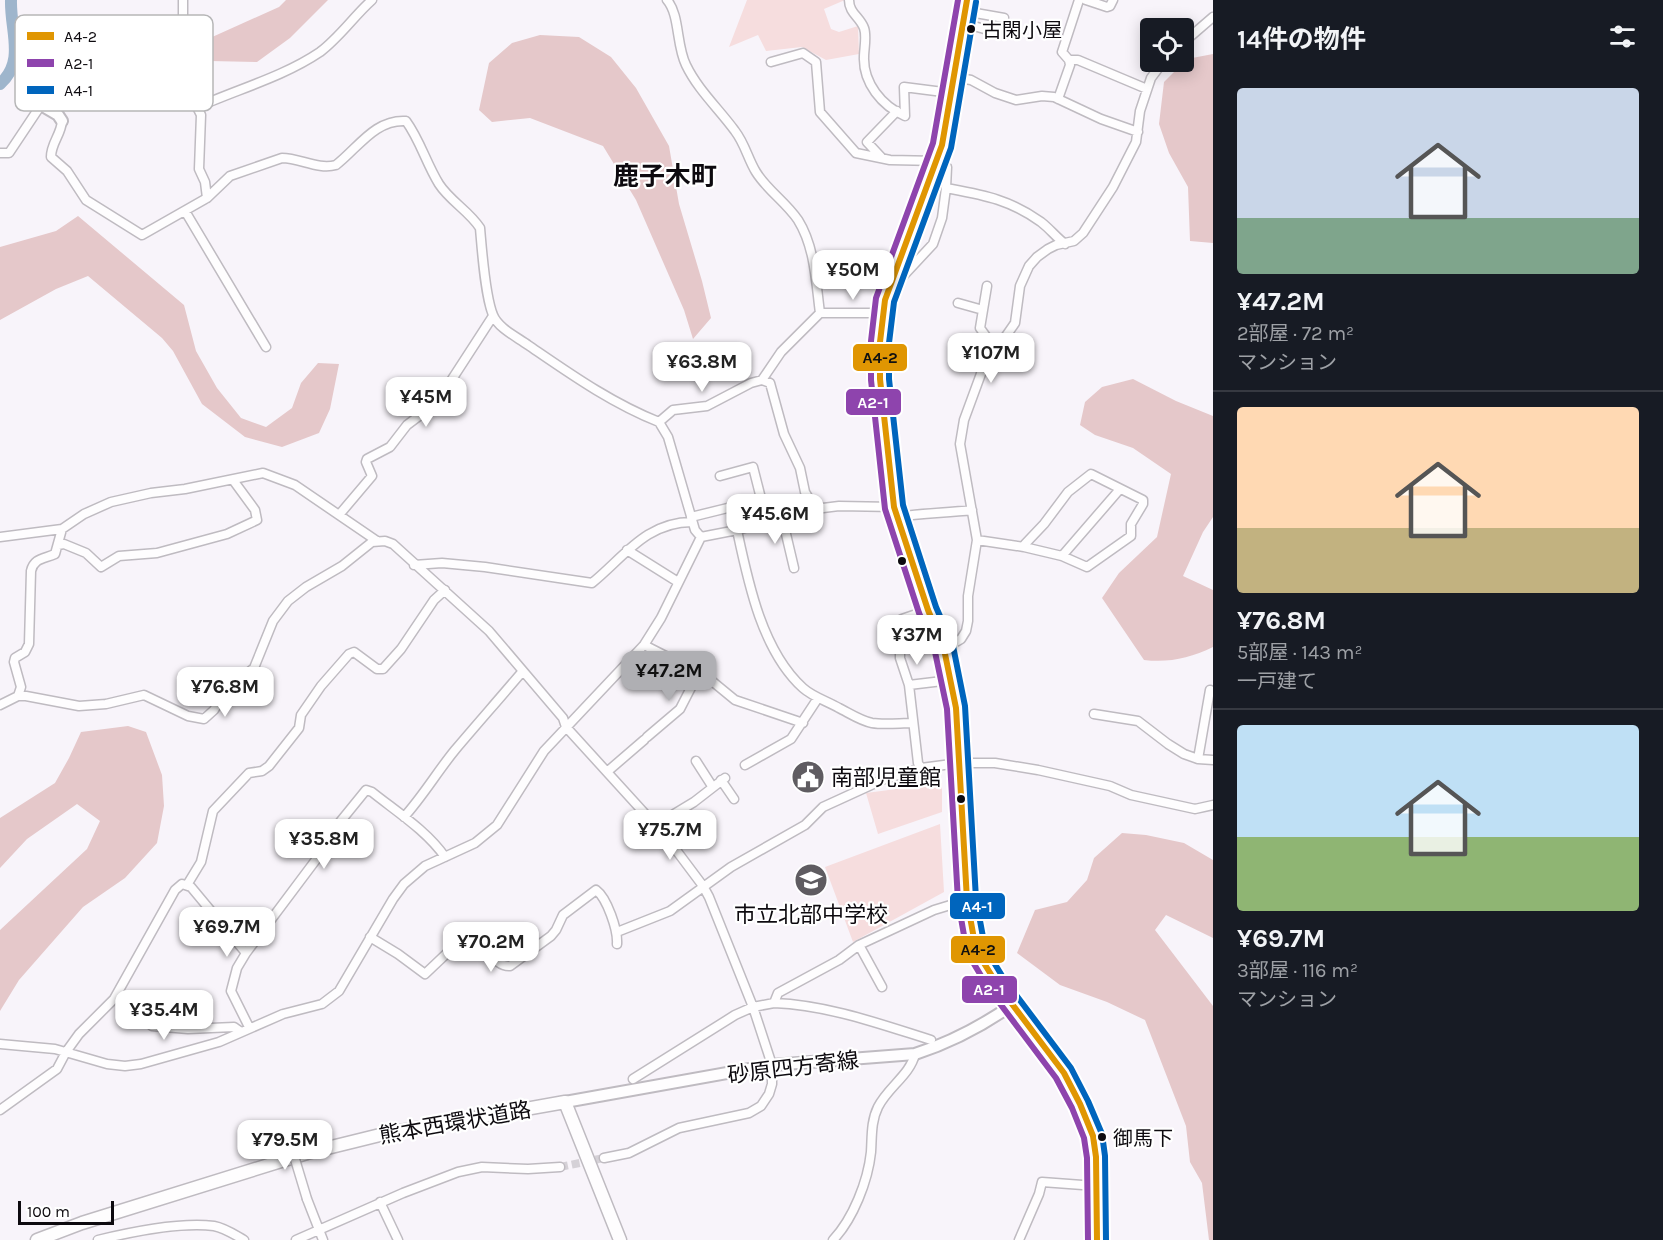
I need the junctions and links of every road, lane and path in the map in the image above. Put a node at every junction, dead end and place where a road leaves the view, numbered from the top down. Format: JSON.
{"nodes":[{"id":1,"x":372,"y":0,"type":"edge"},
{"id":2,"x":667,"y":0,"type":"edge"},
{"id":3,"x":849,"y":0,"type":"edge"},
{"id":4,"x":1079,"y":0,"type":"edge"},
{"id":5,"x":1086,"y":0,"type":"edge"},
{"id":6,"x":1113,"y":0,"type":"edge"},
{"id":7,"x":964,"y":11,"type":"edge"},
{"id":8,"x":1213,"y":17,"type":"edge"},
{"id":9,"x":1004,"y":18,"type":"dead end"},
{"id":10,"x":995,"y":32,"type":"dead end"},
{"id":11,"x":1194,"y":33,"type":"edge"},
{"id":12,"x":1069,"y":60,"type":"junction"},
{"id":13,"x":771,"y":62,"type":"dead end"},
{"id":14,"x":1155,"y":72,"type":"edge"},
{"id":15,"x":954,"y":77,"type":"junction"},
{"id":16,"x":1147,"y":89,"type":"junction"},
{"id":17,"x":951,"y":93,"type":"junction"},
{"id":18,"x":1058,"y":99,"type":"junction"},
{"id":19,"x":213,"y":101,"type":"edge"},
{"id":20,"x":37,"y":111,"type":"edge"},
{"id":21,"x":51,"y":111,"type":"edge"},
{"id":22,"x":200,"y":111,"type":"edge"},
{"id":23,"x":897,"y":111,"type":"junction"},
{"id":24,"x":62,"y":121,"type":"joint"},
{"id":25,"x":1138,"y":132,"type":"junction"},
{"id":26,"x":0,"y":152,"type":"edge"},
{"id":27,"x":881,"y":158,"type":"junction"},
{"id":28,"x":938,"y":161,"type":"junction"},
{"id":29,"x":946,"y":189,"type":"junction"},
{"id":30,"x":207,"y":198,"type":"junction"},
{"id":31,"x":185,"y":211,"type":"junction"},
{"id":32,"x":1065,"y":244,"type":"junction"},
{"id":33,"x":987,"y":286,"type":"dead end"},
{"id":34,"x":889,"y":287,"type":"junction"},
{"id":35,"x":958,"y":303,"type":"dead end"},
{"id":36,"x":983,"y":310,"type":"junction"},
{"id":37,"x":820,"y":313,"type":"junction"},
{"id":38,"x":883,"y":313,"type":"junction"},
{"id":39,"x":493,"y":316,"type":"junction"},
{"id":40,"x":993,"y":346,"type":"junction"},
{"id":41,"x":266,"y":347,"type":"dead end"},
{"id":42,"x":762,"y":380,"type":"junction"},
{"id":43,"x":659,"y":422,"type":"junction"},
{"id":44,"x":720,"y":476,"type":"dead end"},
{"id":45,"x":233,"y":480,"type":"junction"},
{"id":46,"x":1120,"y":489,"type":"junction"},
{"id":47,"x":815,"y":509,"type":"junction"},
{"id":48,"x":972,"y":510,"type":"junction"},
{"id":49,"x":896,"y":512,"type":"junction"},
{"id":50,"x":339,"y":515,"type":"junction"},
{"id":51,"x":782,"y":517,"type":"junction"},
{"id":52,"x":691,"y":519,"type":"junction"},
{"id":53,"x":767,"y":522,"type":"junction"},
{"id":54,"x":751,"y":526,"type":"junction"},
{"id":55,"x":63,"y":529,"type":"junction"},
{"id":56,"x":737,"y":530,"type":"junction"},
{"id":57,"x":0,"y":537,"type":"edge"},
{"id":58,"x":702,"y":537,"type":"junction"},
{"id":59,"x":977,"y":540,"type":"junction"},
{"id":60,"x":377,"y":541,"type":"junction"},
{"id":61,"x":58,"y":545,"type":"junction"},
{"id":62,"x":1024,"y":547,"type":"junction"},
{"id":63,"x":627,"y":549,"type":"junction"},
{"id":64,"x":1062,"y":556,"type":"junction"},
{"id":65,"x":414,"y":565,"type":"junction"},
{"id":66,"x":794,"y":568,"type":"dead end"},
{"id":67,"x":678,"y":582,"type":"junction"},
{"id":68,"x":445,"y":590,"type":"junction"},
{"id":69,"x":928,"y":610,"type":"junction"},
{"id":70,"x":644,"y":645,"type":"junction"},
{"id":71,"x":944,"y":649,"type":"junction"},
{"id":72,"x":522,"y":672,"type":"junction"},
{"id":73,"x":699,"y":672,"type":"junction"},
{"id":74,"x":951,"y":680,"type":"junction"},
{"id":75,"x":909,"y":685,"type":"junction"},
{"id":76,"x":1209,"y":690,"type":"dead end"},
{"id":77,"x":18,"y":696,"type":"junction"},
{"id":78,"x":818,"y":699,"type":"junction"},
{"id":79,"x":0,"y":705,"type":"edge"},
{"id":80,"x":1094,"y":714,"type":"dead end"},
{"id":81,"x":803,"y":723,"type":"junction"},
{"id":82,"x":913,"y":723,"type":"junction"},
{"id":83,"x":566,"y":727,"type":"junction"},
{"id":84,"x":1198,"y":759,"type":"junction"},
{"id":85,"x":696,"y":760,"type":"dead end"},
{"id":86,"x":1213,"y":760,"type":"edge"},
{"id":87,"x":959,"y":763,"type":"junction"},
{"id":88,"x":745,"y":765,"type":"dead end"},
{"id":89,"x":921,"y":768,"type":"junction"},
{"id":90,"x":608,"y":771,"type":"junction"},
{"id":91,"x":712,"y":786,"type":"junction"},
{"id":92,"x":734,"y":799,"type":"dead end"},
{"id":93,"x":1213,"y":805,"type":"edge"},
{"id":94,"x":404,"y":817,"type":"junction"},
{"id":95,"x":656,"y":825,"type":"junction"},
{"id":96,"x":445,"y":857,"type":"junction"},
{"id":97,"x":188,"y":885,"type":"junction"},
{"id":98,"x":703,"y":886,"type":"junction"},
{"id":99,"x":967,"y":900,"type":"junction"},
{"id":100,"x":616,"y":932,"type":"junction"},
{"id":101,"x":370,"y":937,"type":"junction"},
{"id":102,"x":617,"y":944,"type":"dead end"},
{"id":103,"x":859,"y":945,"type":"junction"},
{"id":104,"x":246,"y":953,"type":"junction"},
{"id":105,"x":882,"y":987,"type":"dead end"},
{"id":106,"x":118,"y":995,"type":"junction"},
{"id":107,"x":774,"y":1003,"type":"junction"},
{"id":108,"x":1012,"y":1005,"type":"junction"},
{"id":109,"x":753,"y":1007,"type":"junction"},
{"id":110,"x":245,"y":1030,"type":"junction"},
{"id":111,"x":931,"y":1040,"type":"dead end"},
{"id":112,"x":0,"y":1044,"type":"edge"},
{"id":113,"x":66,"y":1052,"type":"junction"},
{"id":114,"x":915,"y":1054,"type":"junction"},
{"id":115,"x":772,"y":1065,"type":"junction"},
{"id":116,"x":633,"y":1079,"type":"dead end"},
{"id":117,"x":565,"y":1102,"type":"junction"},
{"id":118,"x":0,"y":1110,"type":"edge"},
{"id":119,"x":288,"y":1136,"type":"dead end"},
{"id":120,"x":604,"y":1158,"type":"tunnel mouth"},
{"id":121,"x":560,"y":1167,"type":"tunnel mouth"},
{"id":122,"x":1096,"y":1186,"type":"junction"},
{"id":123,"x":380,"y":1202,"type":"junction"},
{"id":124,"x":319,"y":1231,"type":"junction"},
{"id":125,"x":38,"y":1240,"type":"edge"},
{"id":126,"x":98,"y":1240,"type":"edge"},
{"id":127,"x":244,"y":1240,"type":"edge"},
{"id":128,"x":296,"y":1240,"type":"edge"},
{"id":129,"x":323,"y":1240,"type":"edge"},
{"id":130,"x":398,"y":1240,"type":"edge"},
{"id":131,"x":620,"y":1240,"type":"edge"},
{"id":132,"x":832,"y":1240,"type":"edge"},
{"id":133,"x":1019,"y":1240,"type":"edge"},
{"id":134,"x":1096,"y":1240,"type":"edge"}],
"edges":[{"from":1,"to":19,"type":"street"},
{"from":2,"to":37,"type":"street"},
{"from":3,"to":23,"type":"street"},
{"from":4,"to":12,"type":"street"},
{"from":5,"to":6,"type":"street"},
{"from":7,"to":9,"type":"street"},
{"from":7,"to":10,"type":"street"},
{"from":7,"to":15,"type":"highway"},
{"from":8,"to":11,"type":"street"},
{"from":12,"to":16,"type":"street"},
{"from":12,"to":18,"type":"street"},
{"from":13,"to":27,"type":"street"},
{"from":14,"to":16,"type":"street"},
{"from":15,"to":17,"type":"highway"},
{"from":15,"to":18,"type":"street"},
{"from":16,"to":25,"type":"street"},
{"from":17,"to":23,"type":"street"},
{"from":17,"to":28,"type":"highway"},
{"from":18,"to":25,"type":"street"},
{"from":20,"to":26,"type":"street"},
{"from":21,"to":24,"type":"main road"},
{"from":22,"to":30,"type":"street"},
{"from":23,"to":27,"type":"street"},
{"from":24,"to":31,"type":"street"},
{"from":25,"to":32,"type":"street"},
{"from":27,"to":28,"type":"street"},
{"from":28,"to":29,"type":"street"},
{"from":28,"to":34,"type":"highway"},
{"from":29,"to":32,"type":"street"},
{"from":29,"to":34,"type":"street"},
{"from":30,"to":31,"type":"street"},
{"from":30,"to":39,"type":"street"},
{"from":31,"to":41,"type":"street"},
{"from":32,"to":40,"type":"street"},
{"from":33,"to":36,"type":"street"},
{"from":34,"to":38,"type":"highway"},
{"from":35,"to":36,"type":"street"},
{"from":36,"to":40,"type":"street"},
{"from":37,"to":38,"type":"street"},
{"from":37,"to":42,"type":"street"},
{"from":38,"to":49,"type":"highway"},
{"from":39,"to":43,"type":"street"},
{"from":39,"to":50,"type":"street"},
{"from":40,"to":48,"type":"street"},
{"from":42,"to":43,"type":"street"},
{"from":42,"to":47,"type":"street"},
{"from":43,"to":52,"type":"street"},
{"from":44,"to":53,"type":"street"},
{"from":45,"to":50,"type":"street"},
{"from":45,"to":55,"type":"street"},
{"from":45,"to":61,"type":"street"},
{"from":46,"to":62,"type":"street"},
{"from":46,"to":64,"type":"street"},
{"from":46,"to":64,"type":"street"},
{"from":47,"to":49,"type":"street"},
{"from":47,"to":51,"type":"street"},
{"from":48,"to":49,"type":"street"},
{"from":48,"to":59,"type":"street"},
{"from":49,"to":69,"type":"highway"},
{"from":50,"to":60,"type":"street"},
{"from":51,"to":53,"type":"street"},
{"from":51,"to":66,"type":"street"},
{"from":52,"to":54,"type":"street"},
{"from":52,"to":58,"type":"street"},
{"from":52,"to":63,"type":"street"},
{"from":53,"to":54,"type":"street"},
{"from":54,"to":56,"type":"street"},
{"from":55,"to":57,"type":"street"},
{"from":55,"to":61,"type":"street"},
{"from":56,"to":58,"type":"street"},
{"from":56,"to":78,"type":"street"},
{"from":58,"to":67,"type":"street"},
{"from":59,"to":62,"type":"street"},
{"from":59,"to":71,"type":"street"},
{"from":60,"to":65,"type":"street"},
{"from":60,"to":77,"type":"street"},
{"from":61,"to":77,"type":"street"},
{"from":62,"to":64,"type":"street"},
{"from":63,"to":65,"type":"street"},
{"from":63,"to":67,"type":"street"},
{"from":65,"to":68,"type":"street"},
{"from":67,"to":70,"type":"street"},
{"from":68,"to":72,"type":"street"},
{"from":68,"to":97,"type":"street"},
{"from":69,"to":71,"type":"highway"},
{"from":69,"to":75,"type":"street"},
{"from":70,"to":73,"type":"street"},
{"from":70,"to":83,"type":"street"},
{"from":71,"to":74,"type":"highway"},
{"from":72,"to":83,"type":"street"},
{"from":72,"to":94,"type":"street"},
{"from":73,"to":81,"type":"street"},
{"from":73,"to":90,"type":"street"},
{"from":74,"to":75,"type":"street"},
{"from":74,"to":87,"type":"highway"},
{"from":75,"to":82,"type":"street"},
{"from":76,"to":84,"type":"street"},
{"from":77,"to":79,"type":"street"},
{"from":78,"to":81,"type":"street"},
{"from":78,"to":82,"type":"street"},
{"from":80,"to":84,"type":"street"},
{"from":81,"to":88,"type":"street"},
{"from":82,"to":89,"type":"street"},
{"from":83,"to":90,"type":"street"},
{"from":83,"to":96,"type":"street"},
{"from":84,"to":86,"type":"street"},
{"from":85,"to":91,"type":"street"},
{"from":87,"to":89,"type":"street"},
{"from":87,"to":93,"type":"street"},
{"from":87,"to":99,"type":"highway"},
{"from":89,"to":98,"type":"street"},
{"from":90,"to":95,"type":"street"},
{"from":91,"to":92,"type":"street"},
{"from":91,"to":95,"type":"street"},
{"from":94,"to":96,"type":"street"},
{"from":94,"to":104,"type":"street"},
{"from":95,"to":98,"type":"street"},
{"from":96,"to":101,"type":"street"},
{"from":97,"to":104,"type":"street"},
{"from":97,"to":106,"type":"street"},
{"from":98,"to":100,"type":"street"},
{"from":98,"to":109,"type":"street"},
{"from":99,"to":103,"type":"street"},
{"from":99,"to":108,"type":"highway"},
{"from":100,"to":101,"type":"street"},
{"from":100,"to":102,"type":"street"},
{"from":101,"to":110,"type":"street"},
{"from":103,"to":105,"type":"street"},
{"from":103,"to":107,"type":"street"},
{"from":104,"to":110,"type":"street"},
{"from":106,"to":110,"type":"street"},
{"from":106,"to":113,"type":"street"},
{"from":107,"to":109,"type":"street"},
{"from":107,"to":111,"type":"street"},
{"from":108,"to":114,"type":"main road","name":"砂原四方寄線"},
{"from":108,"to":122,"type":"highway"},
{"from":109,"to":115,"type":"street"},
{"from":109,"to":116,"type":"street"},
{"from":110,"to":113,"type":"street"},
{"from":112,"to":113,"type":"street"},
{"from":113,"to":118,"type":"street"},
{"from":114,"to":115,"type":"main road","name":"砂原四方寄線"},
{"from":114,"to":132,"type":"street"},
{"from":115,"to":117,"type":"main road","name":"砂原四方寄線"},
{"from":115,"to":120,"type":"street"},
{"from":117,"to":125,"type":"highway","name":"熊本西環状道路"},
{"from":117,"to":131,"type":"highway"},
{"from":119,"to":124,"type":"street","bridge":true},
{"from":121,"to":123,"type":"street"},
{"from":122,"to":133,"type":"street"},
{"from":122,"to":134,"type":"highway"},
{"from":123,"to":124,"type":"street"},
{"from":123,"to":130,"type":"street"},
{"from":124,"to":128,"type":"street"},
{"from":124,"to":129,"type":"street"},
{"from":126,"to":127,"type":"street"}]}
